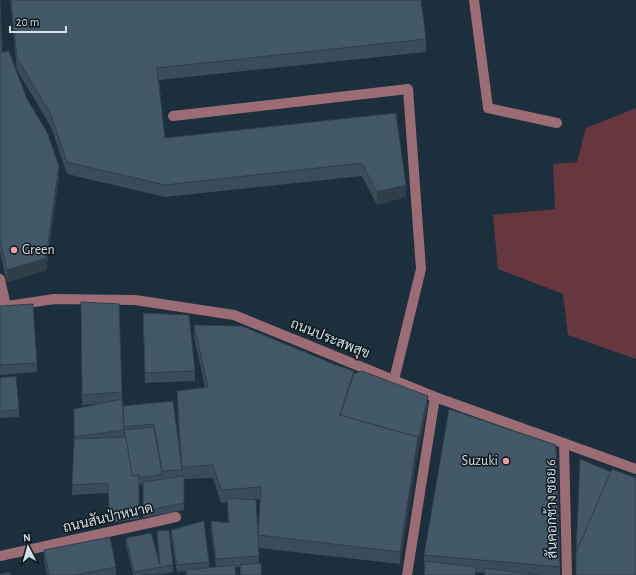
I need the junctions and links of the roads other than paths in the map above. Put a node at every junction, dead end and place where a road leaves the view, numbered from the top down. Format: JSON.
{"nodes":[{"id":1,"x":474,"y":0,"type":"edge"},
{"id":2,"x":173,"y":116,"type":"dead end"},
{"id":3,"x":557,"y":123,"type":"dead end"},
{"id":4,"x":0,"y":279,"type":"edge"},
{"id":5,"x":3,"y":306,"type":"edge"},
{"id":6,"x":394,"y":380,"type":"junction"},
{"id":7,"x":434,"y":397,"type":"junction"},
{"id":8,"x":564,"y":443,"type":"junction"},
{"id":9,"x":636,"y":470,"type":"edge"},
{"id":10,"x":176,"y":518,"type":"dead end"},
{"id":11,"x":0,"y":556,"type":"edge"},
{"id":12,"x":407,"y":575,"type":"edge"},
{"id":13,"x":567,"y":575,"type":"edge"}],
"edges":[{"from":1,"to":3,"type":"street"},
{"from":2,"to":6,"type":"street"},
{"from":4,"to":5,"type":"street"},
{"from":5,"to":6,"type":"street","name":"ถนนประสพสุข"},
{"from":6,"to":7,"type":"street","name":"ถนนประสพสุข"},
{"from":7,"to":8,"type":"street","name":"ถนนประสพสุข"},
{"from":7,"to":12,"type":"street"},
{"from":8,"to":9,"type":"street","name":"ถนนประสพสุข"},
{"from":8,"to":13,"type":"street","name":"สันคอกช้าง ซอย 6"},
{"from":10,"to":11,"type":"street","name":"ถนนสันป่าหนาด"}]}
